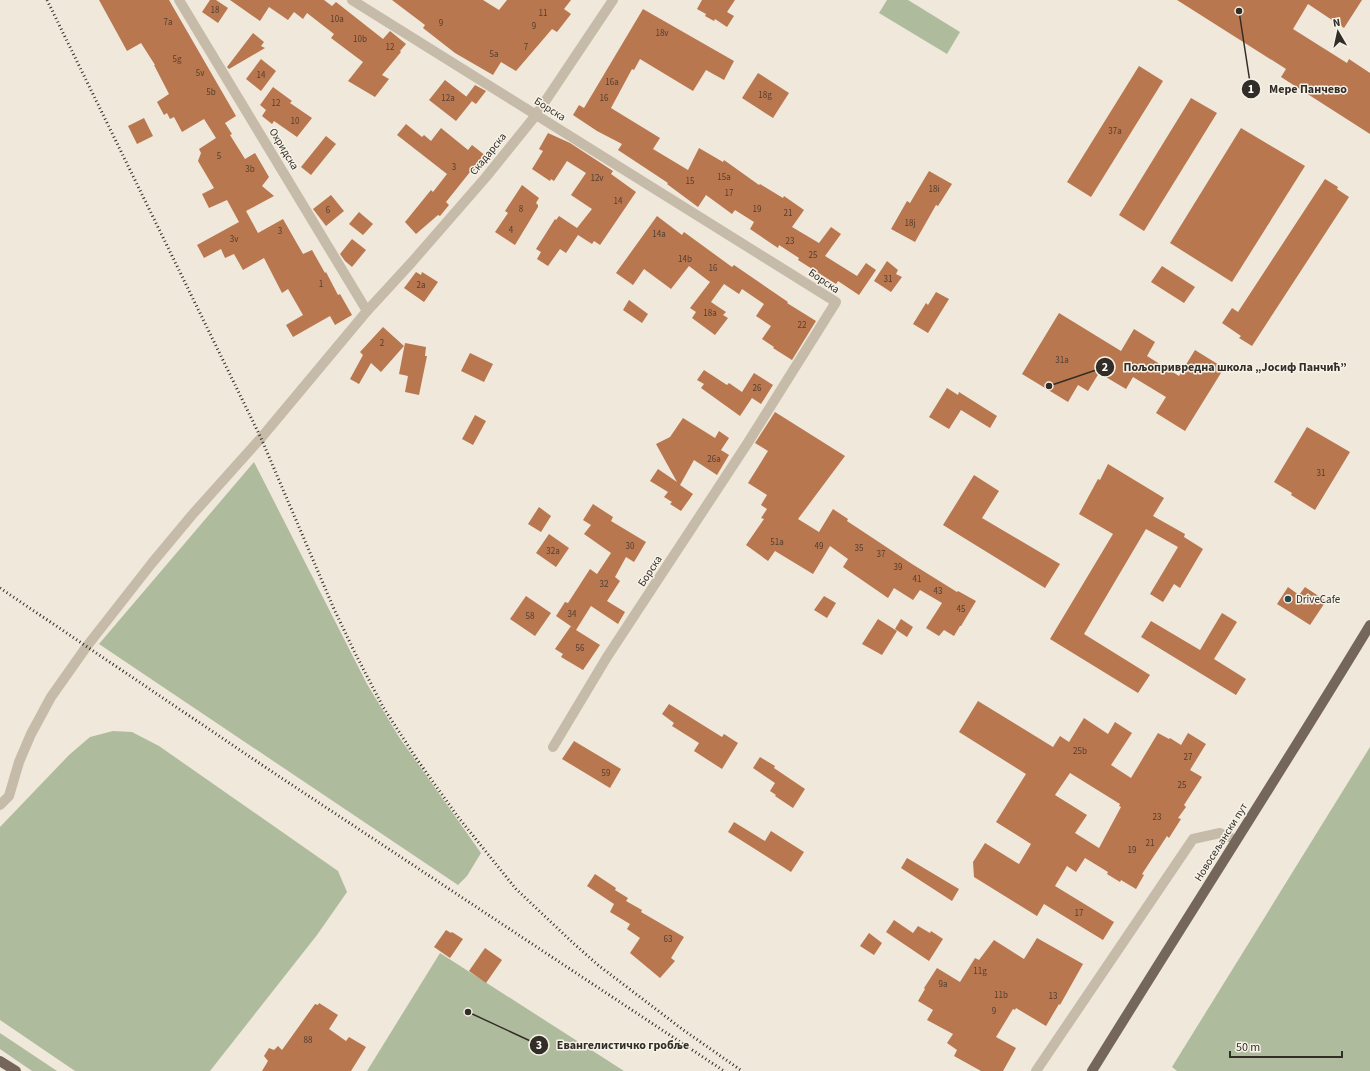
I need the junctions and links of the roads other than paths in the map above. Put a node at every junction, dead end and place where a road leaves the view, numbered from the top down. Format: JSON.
{"nodes":[{"id":1,"x":180,"y":0,"type":"edge"},
{"id":2,"x":352,"y":0,"type":"edge"},
{"id":3,"x":613,"y":0,"type":"edge"},
{"id":4,"x":536,"y":115,"type":"junction"},
{"id":5,"x":367,"y":311,"type":"junction"},
{"id":6,"x":1370,"y":625,"type":"edge"},
{"id":7,"x":553,"y":747,"type":"dead end"},
{"id":8,"x":9,"y":796,"type":"junction"},
{"id":9,"x":0,"y":801,"type":"edge"},
{"id":10,"x":0,"y":805,"type":"edge"},
{"id":11,"x":1236,"y":840,"type":"junction"},
{"id":12,"x":0,"y":1061,"type":"edge"},
{"id":13,"x":16,"y":1071,"type":"edge"},
{"id":14,"x":1036,"y":1071,"type":"edge"},
{"id":15,"x":1092,"y":1071,"type":"edge"}],
"edges":[{"from":1,"to":5,"type":"street","name":"Охридска"},
{"from":2,"to":4,"type":"street","name":"Борска"},
{"from":3,"to":4,"type":"street","name":"Скадарска"},
{"from":4,"to":5,"type":"street","name":"Скадарска"},
{"from":4,"to":7,"type":"street","name":"Борска"},
{"from":5,"to":8,"type":"street","name":"Скадарска"},
{"from":6,"to":11,"type":"main road","name":"Новосељански пут"},
{"from":8,"to":9,"type":"street"},
{"from":8,"to":10,"type":"street"},
{"from":11,"to":14,"type":"street"},
{"from":11,"to":15,"type":"main road","name":"Новосељански пут"},
{"from":12,"to":13,"type":"main road"}]}
